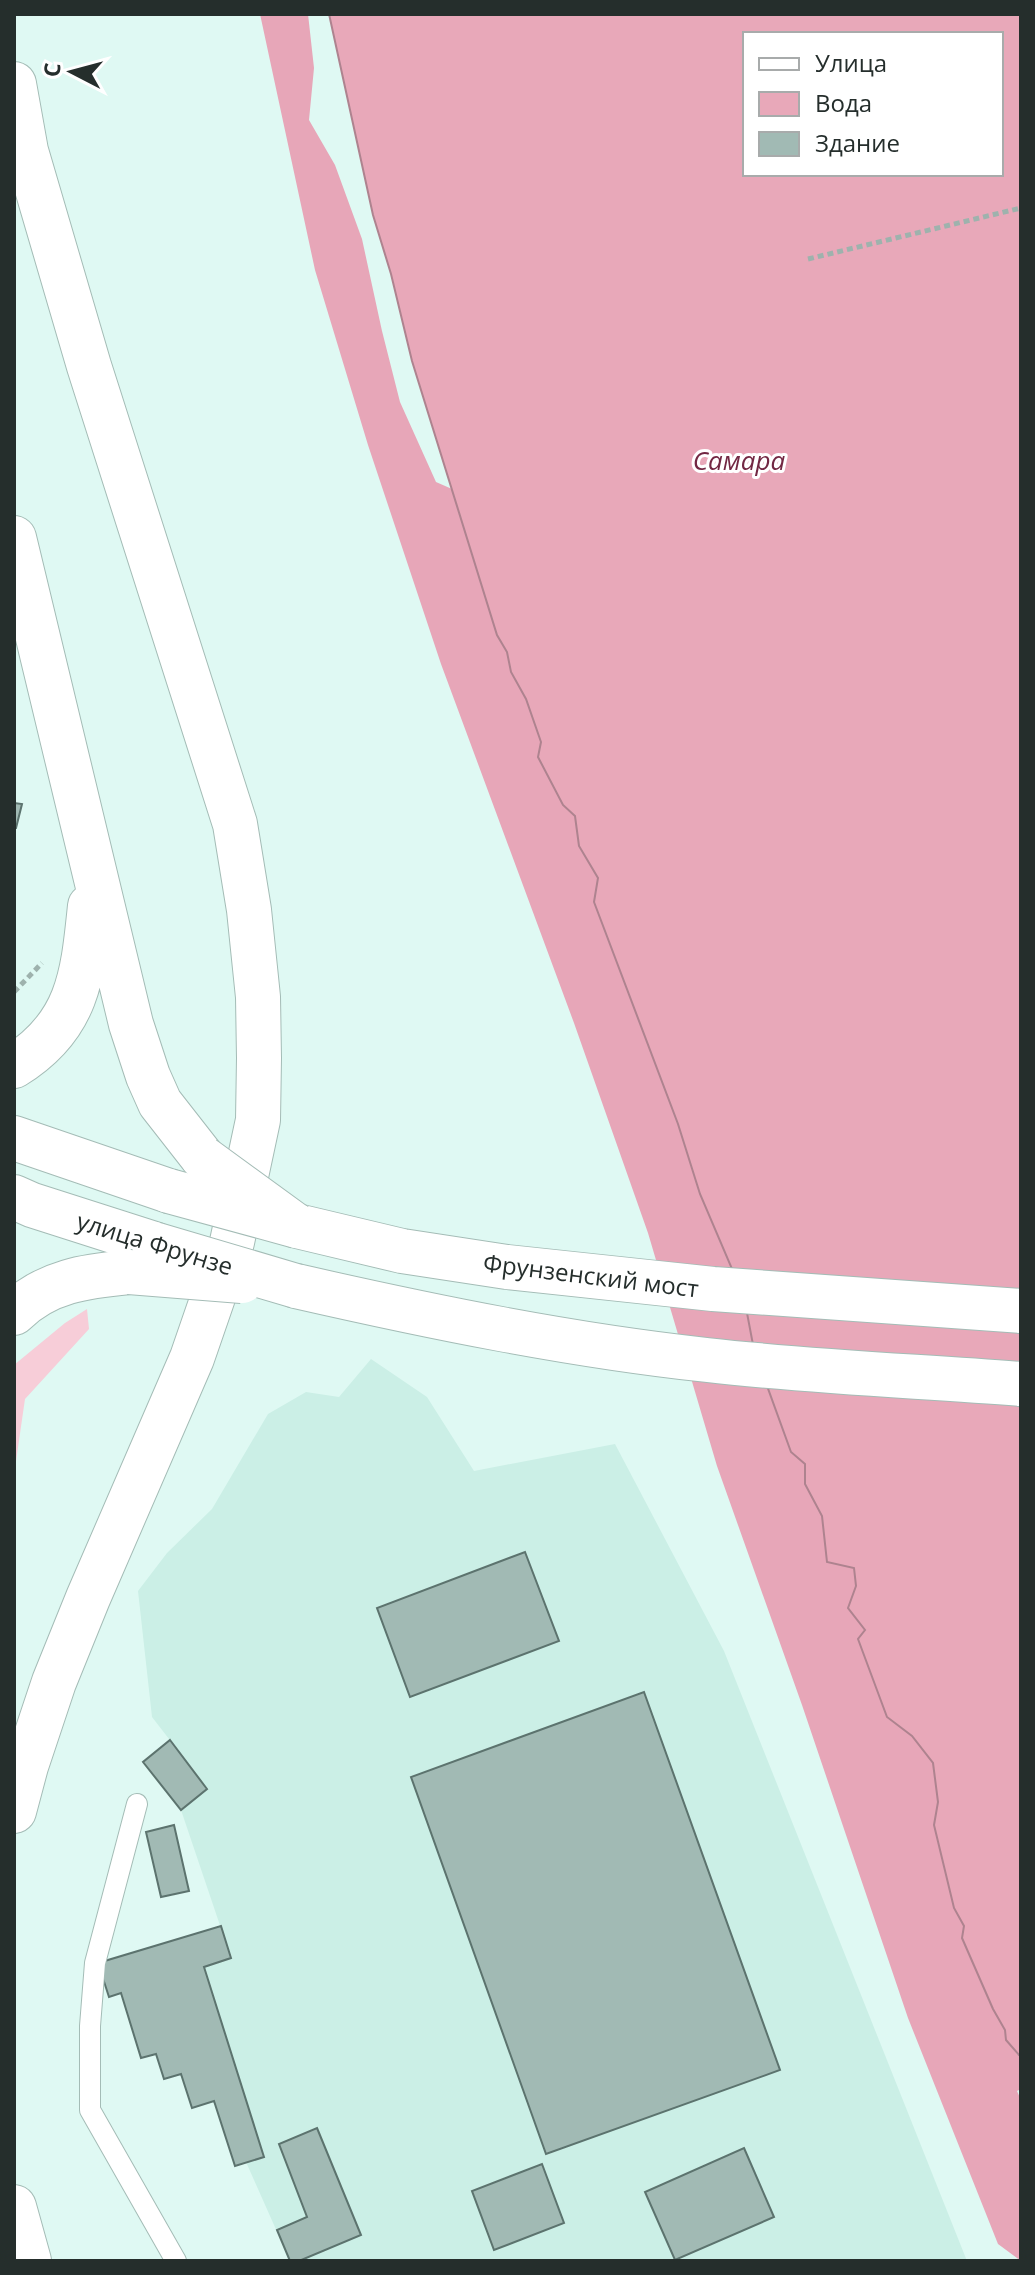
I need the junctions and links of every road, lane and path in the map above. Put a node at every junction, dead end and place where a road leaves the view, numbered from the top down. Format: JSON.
{"nodes":[{"id":1,"x":14,"y":84,"type":"edge"},
{"id":2,"x":1021,"y":208,"type":"edge"},
{"id":3,"x":808,"y":259,"type":"dead end"},
{"id":4,"x":17,"y":553,"type":"edge"},
{"id":5,"x":93,"y":871,"type":"junction"},
{"id":6,"x":35,"y":972,"type":"dead end"},
{"id":7,"x":14,"y":992,"type":"edge"},
{"id":8,"x":14,"y":1066,"type":"edge"},
{"id":9,"x":14,"y":1138,"type":"edge"},
{"id":10,"x":14,"y":1197,"type":"edge"},
{"id":11,"x":297,"y":1226,"type":"junction"},
{"id":12,"x":141,"y":1258,"type":"junction"},
{"id":13,"x":1021,"y":1311,"type":"edge"},
{"id":14,"x":14,"y":1313,"type":"edge"},
{"id":15,"x":1021,"y":1384,"type":"edge"},
{"id":16,"x":137,"y":1804,"type":"dead end"},
{"id":17,"x":14,"y":1811,"type":"edge"},
{"id":18,"x":14,"y":2207,"type":"edge"},
{"id":19,"x":29,"y":2261,"type":"edge"},
{"id":20,"x":176,"y":2261,"type":"edge"}],
"edges":[{"from":1,"to":17,"type":"main road"},
{"from":2,"to":3,"type":"path"},
{"from":4,"to":5,"type":"main road"},
{"from":5,"to":8,"type":"main road"},
{"from":5,"to":11,"type":"main road","bridge":true},
{"from":6,"to":7,"type":"path"},
{"from":9,"to":11,"type":"main road","name":"Фрунзенский мост","bridge":true},
{"from":10,"to":12,"type":"main road","name":"улица Фрунзе"},
{"from":11,"to":13,"type":"main road","name":"Фрунзенский мост"},
{"from":12,"to":14,"type":"main road"},
{"from":12,"to":15,"type":"main road","name":"улица Фрунзе","bridge":true},
{"from":16,"to":20,"type":"lane"},
{"from":18,"to":19,"type":"main road"}]}
